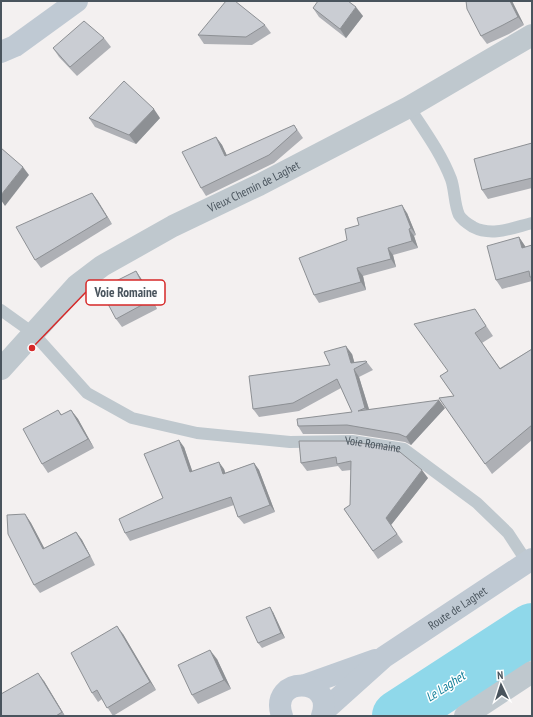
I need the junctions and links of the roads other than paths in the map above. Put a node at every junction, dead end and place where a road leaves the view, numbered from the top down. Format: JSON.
{"nodes":[{"id":1,"x":77,"y":1,"type":"edge"},
{"id":2,"x":532,"y":35,"type":"edge"},
{"id":3,"x":1,"y":52,"type":"edge"},
{"id":4,"x":409,"y":107,"type":"junction"},
{"id":5,"x":532,"y":223,"type":"edge"},
{"id":6,"x":1,"y":310,"type":"edge"},
{"id":7,"x":32,"y":333,"type":"junction"},
{"id":8,"x":1,"y":369,"type":"edge"},
{"id":9,"x":529,"y":561,"type":"edge"},
{"id":10,"x":384,"y":657,"type":"junction"},
{"id":11,"x":532,"y":672,"type":"edge"},
{"id":12,"x":304,"y":685,"type":"junction"},
{"id":13,"x":282,"y":707,"type":"edge"},
{"id":14,"x":323,"y":714,"type":"edge"},
{"id":15,"x":266,"y":716,"type":"edge"},
{"id":16,"x":465,"y":716,"type":"edge"}],
"edges":[{"from":1,"to":3,"type":"main road"},
{"from":2,"to":4,"type":"street","name":"Vieux Chemin de Laghet"},
{"from":4,"to":5,"type":"lane"},
{"from":4,"to":7,"type":"street","name":"Vieux Chemin de Laghet"},
{"from":6,"to":7,"type":"lane","name":"Voie Romaine"},
{"from":7,"to":8,"type":"street","name":"Vieux Chemin de Laghet"},
{"from":7,"to":9,"type":"lane","name":"Voie Romaine"},
{"from":9,"to":10,"type":"main road","name":"Route de Laghet"},
{"from":10,"to":12,"type":"main road","name":"Route de Laghet"},
{"from":10,"to":14,"type":"main road","name":"Route de Laghet"},
{"from":11,"to":16,"type":"street"},
{"from":12,"to":13,"type":"main road","name":"Route de Laghet"},
{"from":12,"to":14,"type":"main road"},
{"from":13,"to":15,"type":"main road"}]}
